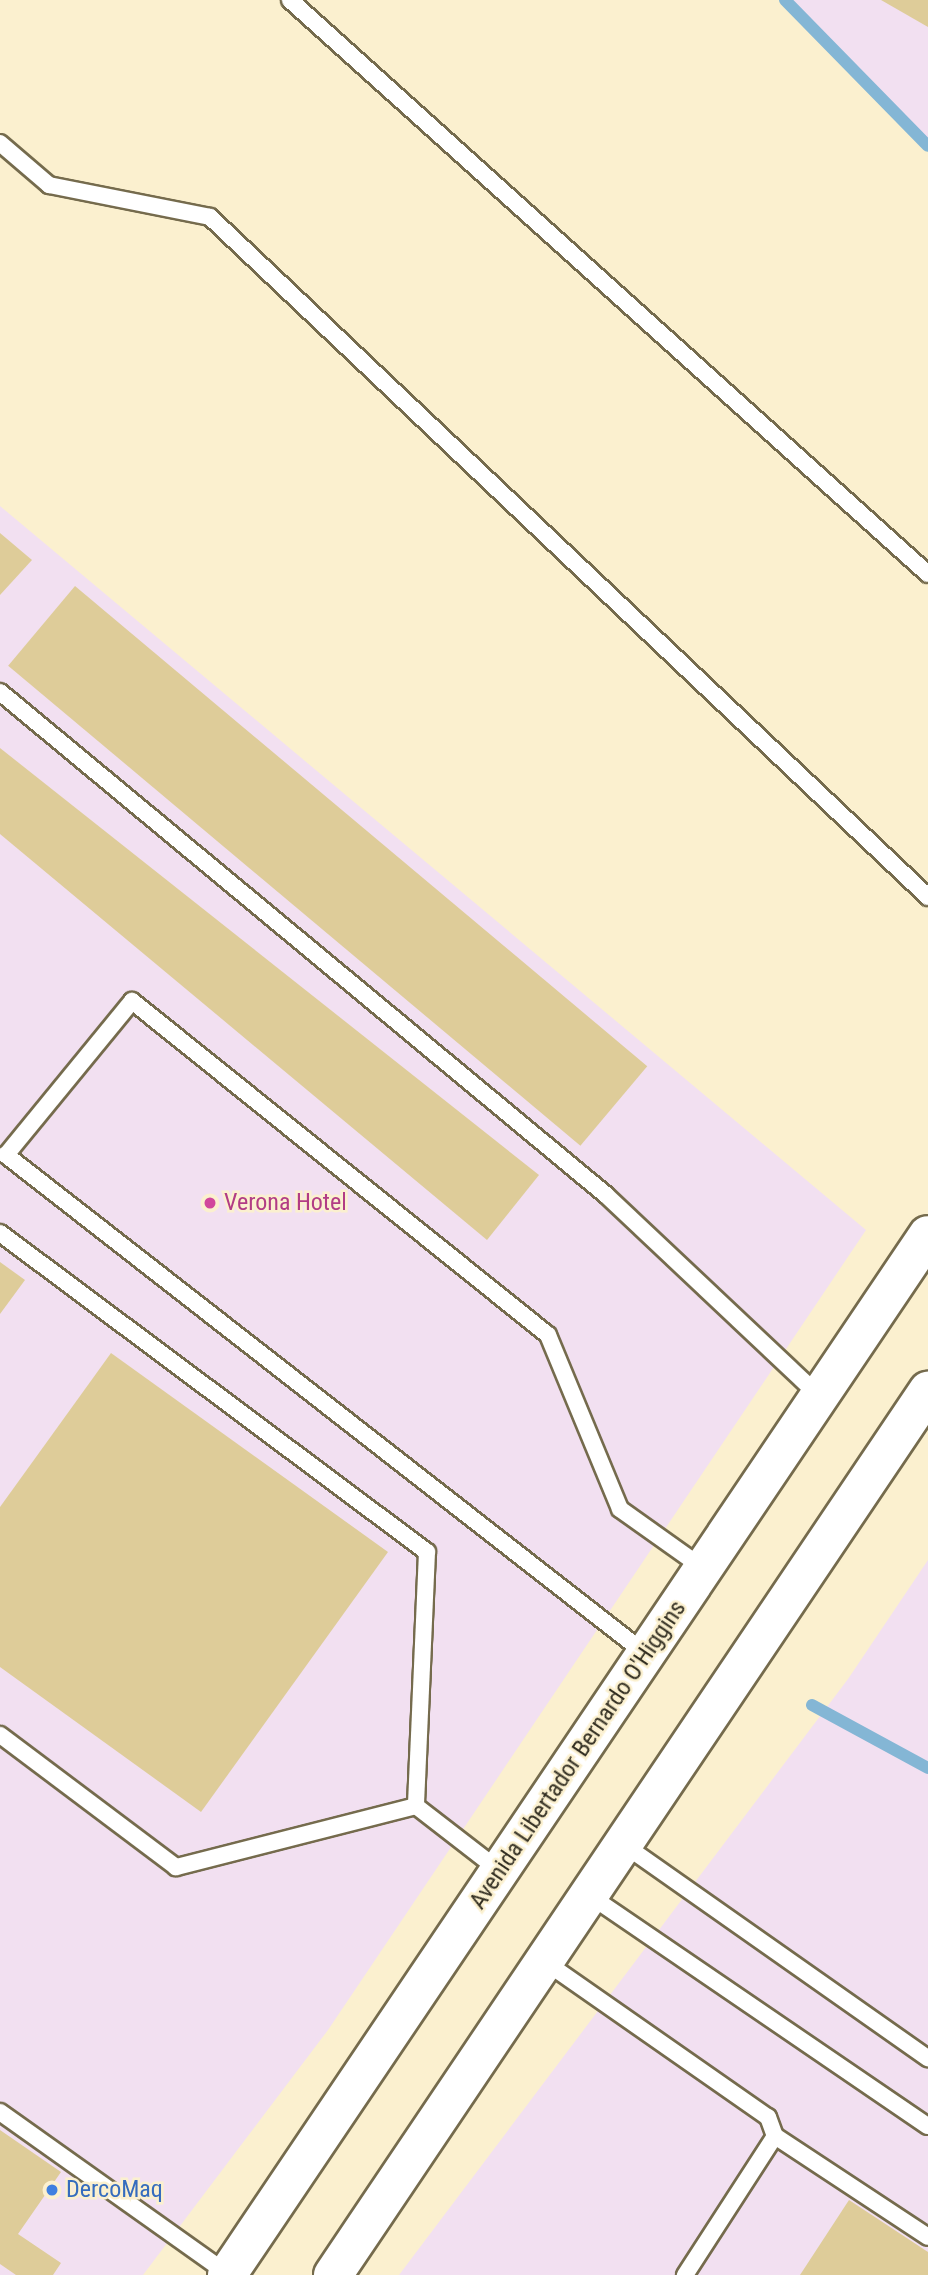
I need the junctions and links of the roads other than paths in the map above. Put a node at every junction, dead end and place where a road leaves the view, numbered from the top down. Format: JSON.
{"nodes":[{"id":1,"x":290,"y":0,"type":"edge"},
{"id":2,"x":0,"y":143,"type":"edge"},
{"id":3,"x":928,"y":574,"type":"edge"},
{"id":4,"x":0,"y":692,"type":"edge"},
{"id":5,"x":928,"y":897,"type":"edge"},
{"id":6,"x":0,"y":1233,"type":"edge"},
{"id":7,"x":928,"y":1235,"type":"edge"},
{"id":8,"x":928,"y":1391,"type":"edge"},
{"id":9,"x":820,"y":1397,"type":"junction"},
{"id":10,"x":704,"y":1569,"type":"junction"},
{"id":11,"x":646,"y":1654,"type":"junction"},
{"id":12,"x":0,"y":1735,"type":"edge"},
{"id":13,"x":416,"y":1806,"type":"junction"},
{"id":14,"x":622,"y":1844,"type":"junction"},
{"id":15,"x":500,"y":1871,"type":"junction"},
{"id":16,"x":589,"y":1895,"type":"junction"},
{"id":17,"x":544,"y":1961,"type":"junction"},
{"id":18,"x":928,"y":2058,"type":"edge"},
{"id":19,"x":0,"y":2112,"type":"edge"},
{"id":20,"x":928,"y":2126,"type":"edge"},
{"id":21,"x":775,"y":2136,"type":"junction"},
{"id":22,"x":928,"y":2237,"type":"edge"},
{"id":23,"x":228,"y":2274,"type":"edge"},
{"id":24,"x":332,"y":2275,"type":"edge"},
{"id":25,"x":685,"y":2275,"type":"edge"}],
"edges":[{"from":1,"to":3,"type":"lane"},
{"from":2,"to":5,"type":"lane"},
{"from":4,"to":9,"type":"lane"},
{"from":6,"to":13,"type":"lane"},
{"from":7,"to":9,"type":"main road","name":"Avenida Libertador Bernardo O'Higgins"},
{"from":8,"to":14,"type":"main road"},
{"from":9,"to":10,"type":"main road","name":"Avenida Libertador Bernardo O'Higgins"},
{"from":10,"to":11,"type":"main road","name":"Avenida Libertador Bernardo O'Higgins"},
{"from":10,"to":11,"type":"lane"},
{"from":11,"to":15,"type":"main road","name":"Avenida Libertador Bernardo O'Higgins"},
{"from":12,"to":13,"type":"lane"},
{"from":13,"to":15,"type":"lane"},
{"from":14,"to":16,"type":"main road"},
{"from":14,"to":18,"type":"lane"},
{"from":15,"to":23,"type":"main road","name":"Avenida Libertador Bernardo O'Higgins"},
{"from":16,"to":17,"type":"main road"},
{"from":16,"to":20,"type":"lane"},
{"from":17,"to":21,"type":"lane"},
{"from":17,"to":24,"type":"main road"},
{"from":19,"to":23,"type":"lane"},
{"from":21,"to":22,"type":"lane"},
{"from":21,"to":25,"type":"lane"}]}
